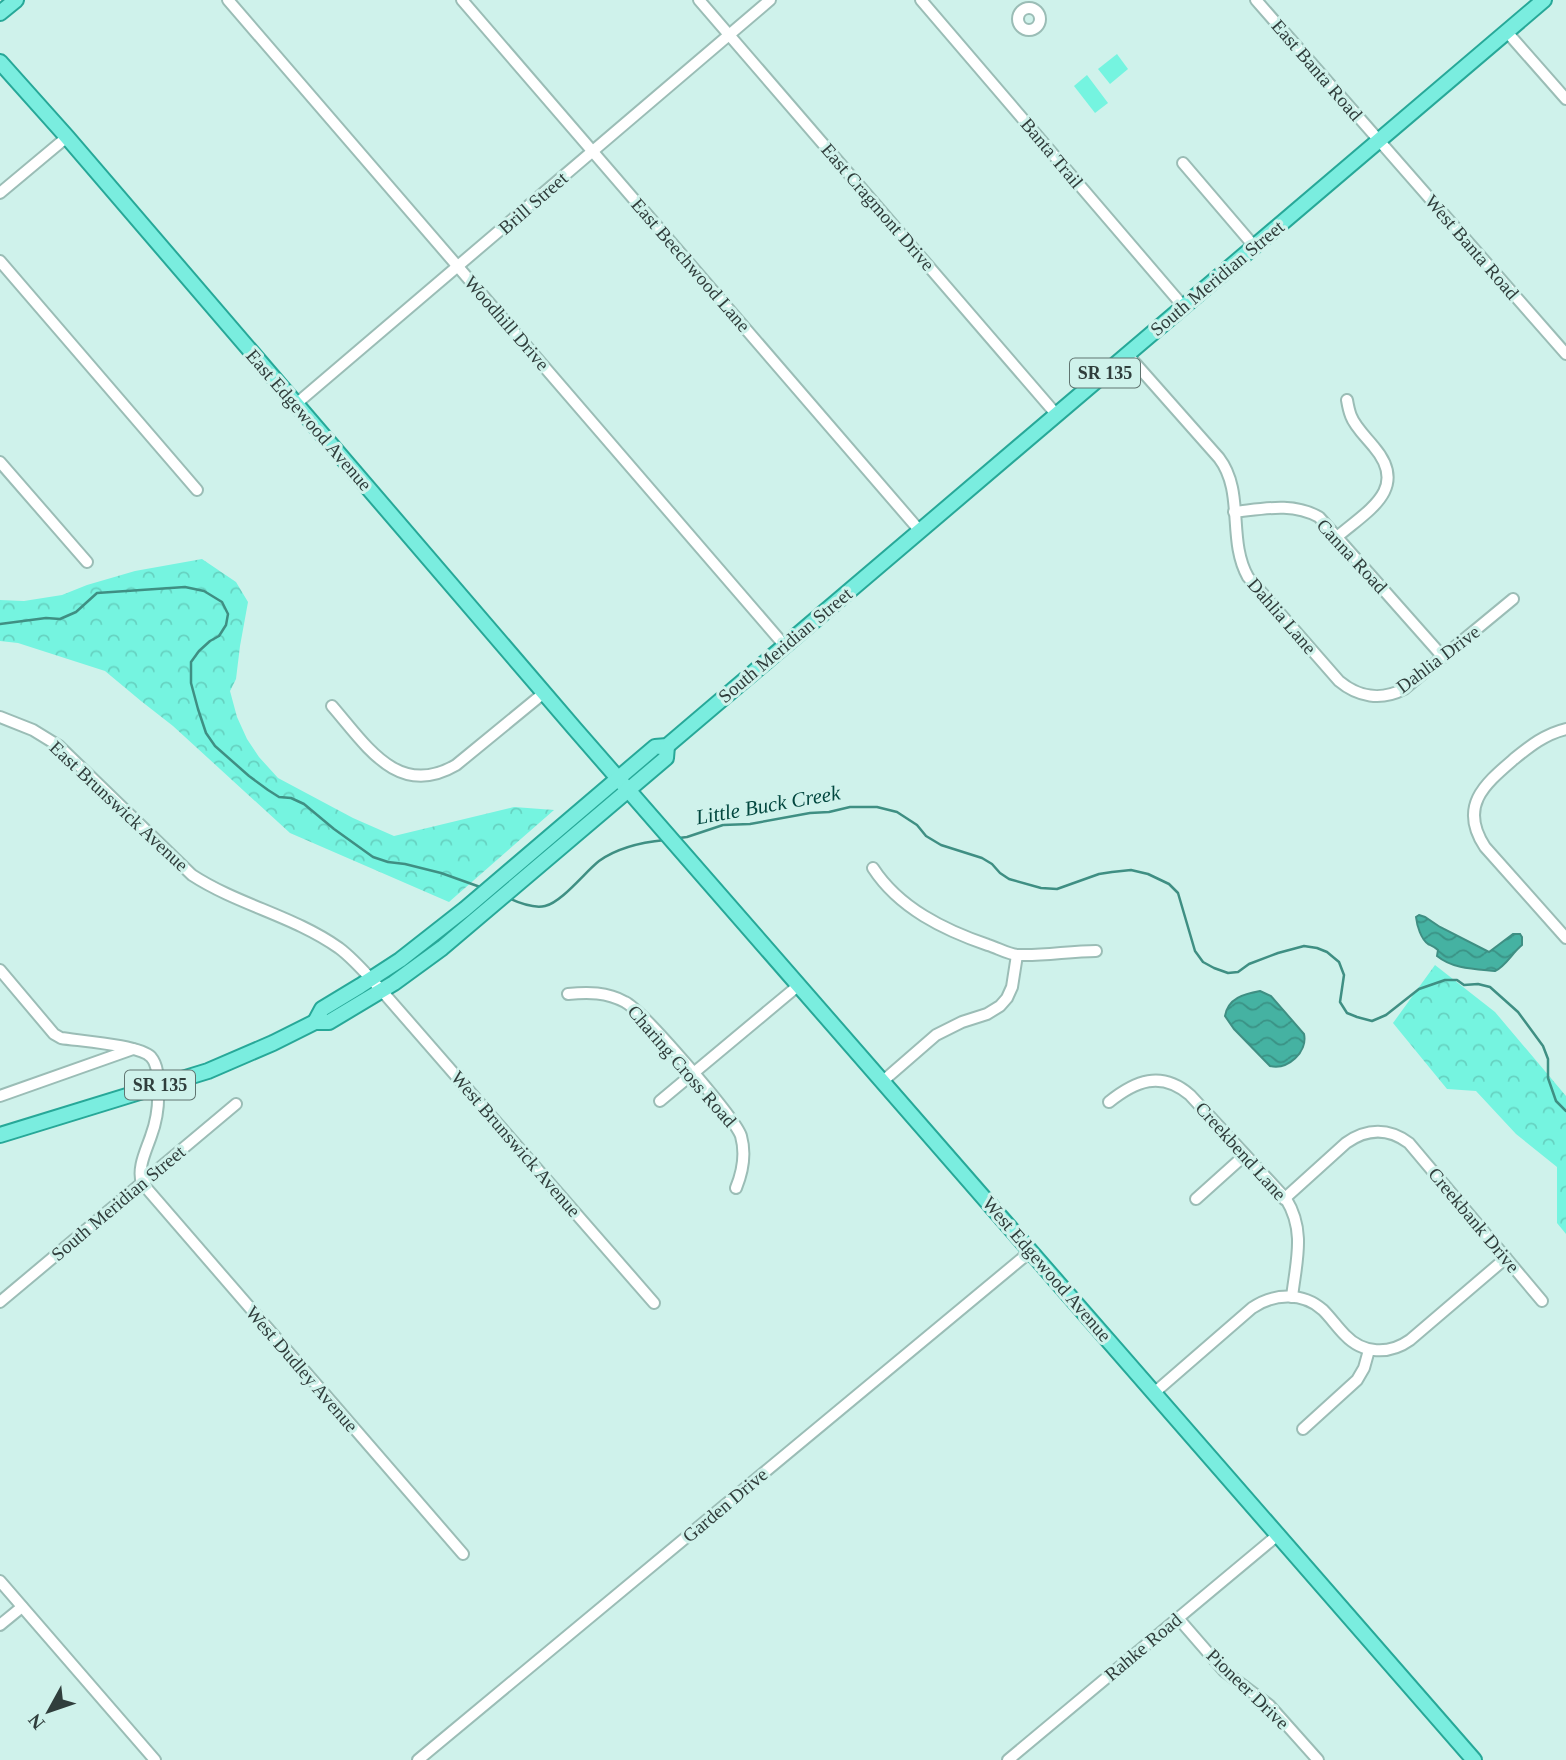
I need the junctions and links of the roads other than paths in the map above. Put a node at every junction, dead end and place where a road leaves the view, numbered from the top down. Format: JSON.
{"nodes":[{"id":1,"x":16,"y":0,"type":"edge"},
{"id":2,"x":228,"y":0,"type":"edge"},
{"id":3,"x":462,"y":0,"type":"edge"},
{"id":4,"x":699,"y":0,"type":"edge"},
{"id":5,"x":770,"y":0,"type":"edge"},
{"id":6,"x":921,"y":0,"type":"edge"},
{"id":7,"x":1256,"y":0,"type":"edge"},
{"id":8,"x":1544,"y":0,"type":"edge"},
{"id":9,"x":0,"y":13,"type":"edge"},
{"id":10,"x":1507,"y":32,"type":"junction"},
{"id":11,"x":730,"y":35,"type":"junction"},
{"id":12,"x":0,"y":62,"type":"edge"},
{"id":13,"x":1566,"y":99,"type":"edge"},
{"id":14,"x":67,"y":137,"type":"junction"},
{"id":15,"x":1378,"y":141,"type":"junction"},
{"id":16,"x":593,"y":152,"type":"junction"},
{"id":17,"x":1183,"y":163,"type":"dead end"},
{"id":18,"x":0,"y":193,"type":"edge"},
{"id":19,"x":1254,"y":246,"type":"junction"},
{"id":20,"x":0,"y":261,"type":"edge"},
{"id":21,"x":458,"y":267,"type":"junction"},
{"id":22,"x":1183,"y":306,"type":"junction"},
{"id":23,"x":1127,"y":354,"type":"junction"},
{"id":24,"x":1566,"y":354,"type":"edge"},
{"id":25,"x":1347,"y":400,"type":"dead end"},
{"id":26,"x":296,"y":404,"type":"junction"},
{"id":27,"x":1056,"y":414,"type":"junction"},
{"id":28,"x":0,"y":462,"type":"edge"},
{"id":29,"x":197,"y":490,"type":"dead end"},
{"id":30,"x":1234,"y":512,"type":"junction"},
{"id":31,"x":920,"y":531,"type":"junction"},
{"id":32,"x":1337,"y":537,"type":"junction"},
{"id":33,"x":86,"y":562,"type":"dead end"},
{"id":34,"x":1513,"y":599,"type":"dead end"},
{"id":35,"x":785,"y":646,"type":"junction"},
{"id":36,"x":1443,"y":657,"type":"junction"},
{"id":37,"x":1354,"y":691,"type":"joint"},
{"id":38,"x":545,"y":692,"type":"junction"},
{"id":39,"x":332,"y":706,"type":"dead end"},
{"id":40,"x":0,"y":717,"type":"edge"},
{"id":41,"x":1566,"y":729,"type":"edge"},
{"id":42,"x":667,"y":746,"type":"junction"},
{"id":43,"x":619,"y":778,"type":"junction"},
{"id":44,"x":629,"y":789,"type":"junction"},
{"id":45,"x":873,"y":868,"type":"dead end"},
{"id":46,"x":1566,"y":938,"type":"edge"},
{"id":47,"x":1096,"y":951,"type":"dead end"},
{"id":48,"x":1017,"y":955,"type":"junction"},
{"id":49,"x":0,"y":970,"type":"edge"},
{"id":50,"x":11,"y":983,"type":"junction"},
{"id":51,"x":376,"y":985,"type":"junction"},
{"id":52,"x":799,"y":985,"type":"junction"},
{"id":53,"x":0,"y":992,"type":"edge"},
{"id":54,"x":568,"y":994,"type":"dead end"},
{"id":55,"x":134,"y":1049,"type":"junction"},
{"id":56,"x":693,"y":1073,"type":"junction"},
{"id":57,"x":883,"y":1081,"type":"junction"},
{"id":58,"x":159,"y":1086,"type":"junction"},
{"id":59,"x":0,"y":1096,"type":"edge"},
{"id":60,"x":660,"y":1101,"type":"dead end"},
{"id":61,"x":1109,"y":1102,"type":"dead end"},
{"id":62,"x":236,"y":1104,"type":"dead end"},
{"id":63,"x":0,"y":1135,"type":"edge"},
{"id":64,"x":1245,"y":1155,"type":"junction"},
{"id":65,"x":142,"y":1183,"type":"junction"},
{"id":66,"x":736,"y":1188,"type":"dead end"},
{"id":67,"x":1196,"y":1199,"type":"dead end"},
{"id":68,"x":1284,"y":1199,"type":"junction"},
{"id":69,"x":1031,"y":1251,"type":"junction"},
{"id":70,"x":1506,"y":1258,"type":"junction"},
{"id":71,"x":1292,"y":1297,"type":"junction"},
{"id":72,"x":1542,"y":1301,"type":"dead end"},
{"id":73,"x":0,"y":1303,"type":"edge"},
{"id":74,"x":654,"y":1304,"type":"dead end"},
{"id":75,"x":1369,"y":1350,"type":"junction"},
{"id":76,"x":1154,"y":1393,"type":"junction"},
{"id":77,"x":1303,"y":1429,"type":"dead end"},
{"id":78,"x":1279,"y":1534,"type":"junction"},
{"id":79,"x":463,"y":1554,"type":"dead end"},
{"id":80,"x":0,"y":1581,"type":"edge"},
{"id":81,"x":22,"y":1607,"type":"junction"},
{"id":82,"x":1178,"y":1618,"type":"junction"},
{"id":83,"x":0,"y":1625,"type":"edge"},
{"id":84,"x":155,"y":1760,"type":"edge"},
{"id":85,"x":418,"y":1760,"type":"edge"},
{"id":86,"x":1008,"y":1760,"type":"edge"},
{"id":87,"x":1318,"y":1760,"type":"edge"},
{"id":88,"x":1474,"y":1760,"type":"edge"}],
"edges":[{"from":1,"to":9,"type":"main road"},
{"from":2,"to":21,"type":"street","name":"Woodhill Drive"},
{"from":3,"to":16,"type":"street","name":"East Beechwood Lane"},
{"from":4,"to":11,"type":"street","name":"East Cragmont Drive"},
{"from":5,"to":11,"type":"street","name":"Brill Street"},
{"from":6,"to":22,"type":"street","name":"Banta Trail"},
{"from":7,"to":15,"type":"street","name":"East Banta Road"},
{"from":8,"to":10,"type":"main road","name":"South Meridian Street","number":"SR 135"},
{"from":10,"to":13,"type":"street"},
{"from":10,"to":15,"type":"main road","name":"South Meridian Street","number":"SR 135"},
{"from":11,"to":16,"type":"street","name":"Brill Street"},
{"from":11,"to":27,"type":"street","name":"East Cragmont Drive"},
{"from":12,"to":14,"type":"main road","name":"East Edgewood Avenue"},
{"from":14,"to":18,"type":"street"},
{"from":14,"to":26,"type":"main road","name":"East Edgewood Avenue"},
{"from":15,"to":19,"type":"main road","name":"South Meridian Street","number":"SR 135"},
{"from":15,"to":24,"type":"street","name":"West Banta Road"},
{"from":16,"to":21,"type":"street","name":"Brill Street"},
{"from":16,"to":31,"type":"street","name":"East Beechwood Lane"},
{"from":17,"to":19,"type":"street"},
{"from":19,"to":22,"type":"main road","name":"South Meridian Street","number":"SR 135"},
{"from":20,"to":29,"type":"street"},
{"from":21,"to":26,"type":"street","name":"Brill Street"},
{"from":21,"to":35,"type":"street","name":"Woodhill Drive"},
{"from":22,"to":23,"type":"main road","name":"South Meridian Street","number":"SR 135"},
{"from":23,"to":27,"type":"main road","name":"South Meridian Street","number":"SR 135"},
{"from":23,"to":30,"type":"street","name":"Dahlia Lane"},
{"from":25,"to":32,"type":"street"},
{"from":26,"to":38,"type":"main road","name":"East Edgewood Avenue"},
{"from":27,"to":31,"type":"main road","name":"South Meridian Street","number":"SR 135"},
{"from":28,"to":33,"type":"street"},
{"from":30,"to":32,"type":"street","name":"Canna Road"},
{"from":30,"to":37,"type":"street","name":"Dahlia Lane"},
{"from":31,"to":35,"type":"main road","name":"South Meridian Street","number":"SR 135"},
{"from":32,"to":36,"type":"street","name":"Canna Road"},
{"from":34,"to":36,"type":"street","name":"Dahlia Drive"},
{"from":35,"to":42,"type":"main road","name":"South Meridian Street","number":"SR 135"},
{"from":36,"to":37,"type":"street","name":"Dahlia Drive"},
{"from":38,"to":39,"type":"street"},
{"from":38,"to":43,"type":"main road","name":"East Edgewood Avenue"},
{"from":40,"to":51,"type":"street","name":"East Brunswick Avenue"},
{"from":41,"to":46,"type":"street"},
{"from":42,"to":43,"type":"main road","name":"South Meridian Street","number":"SR 135"},
{"from":42,"to":44,"type":"main road","name":"South Meridian Street","number":"SR 135"},
{"from":43,"to":44,"type":"main road","name":"West Edgewood Avenue"},
{"from":43,"to":51,"type":"main road","name":"South Meridian Street","number":"SR 135"},
{"from":44,"to":51,"type":"main road","name":"South Meridian Street","number":"SR 135"},
{"from":44,"to":52,"type":"main road","name":"West Edgewood Avenue"},
{"from":45,"to":48,"type":"street"},
{"from":47,"to":48,"type":"street"},
{"from":48,"to":57,"type":"street"},
{"from":49,"to":50,"type":"street"},
{"from":50,"to":53,"type":"street"},
{"from":50,"to":55,"type":"street"},
{"from":51,"to":58,"type":"main road","name":"South Meridian Street","number":"SR 135"},
{"from":51,"to":74,"type":"street","name":"West Brunswick Avenue"},
{"from":52,"to":56,"type":"street"},
{"from":52,"to":57,"type":"main road","name":"West Edgewood Avenue"},
{"from":54,"to":56,"type":"street","name":"Charing Cross Road"},
{"from":55,"to":58,"type":"street"},
{"from":55,"to":59,"type":"street"},
{"from":56,"to":60,"type":"street"},
{"from":56,"to":66,"type":"street","name":"Charing Cross Road"},
{"from":57,"to":69,"type":"main road","name":"West Edgewood Avenue"},
{"from":58,"to":63,"type":"main road","name":"South Meridian Street","number":"SR 135"},
{"from":58,"to":65,"type":"street"},
{"from":61,"to":64,"type":"street","name":"Creekbend Lane"},
{"from":62,"to":65,"type":"street","name":"South Meridian Street"},
{"from":64,"to":67,"type":"street"},
{"from":64,"to":68,"type":"street","name":"Creekbend Lane"},
{"from":65,"to":73,"type":"street","name":"South Meridian Street"},
{"from":65,"to":79,"type":"street","name":"West Dudley Avenue"},
{"from":68,"to":70,"type":"street","name":"Creekbank Drive"},
{"from":68,"to":71,"type":"street","name":"Creekbend Lane"},
{"from":69,"to":76,"type":"main road","name":"West Edgewood Avenue"},
{"from":69,"to":85,"type":"street","name":"Garden Drive"},
{"from":70,"to":72,"type":"street","name":"Creekbank Drive"},
{"from":70,"to":75,"type":"street"},
{"from":71,"to":75,"type":"street"},
{"from":71,"to":76,"type":"street"},
{"from":75,"to":77,"type":"street"},
{"from":76,"to":78,"type":"main road","name":"West Edgewood Avenue"},
{"from":78,"to":82,"type":"street","name":"Rahke Road"},
{"from":78,"to":88,"type":"main road","name":"West Edgewood Avenue"},
{"from":80,"to":81,"type":"street"},
{"from":81,"to":83,"type":"street"},
{"from":81,"to":84,"type":"street"},
{"from":82,"to":86,"type":"street","name":"Rahke Road"},
{"from":82,"to":87,"type":"street","name":"Pioneer Drive"}]}
